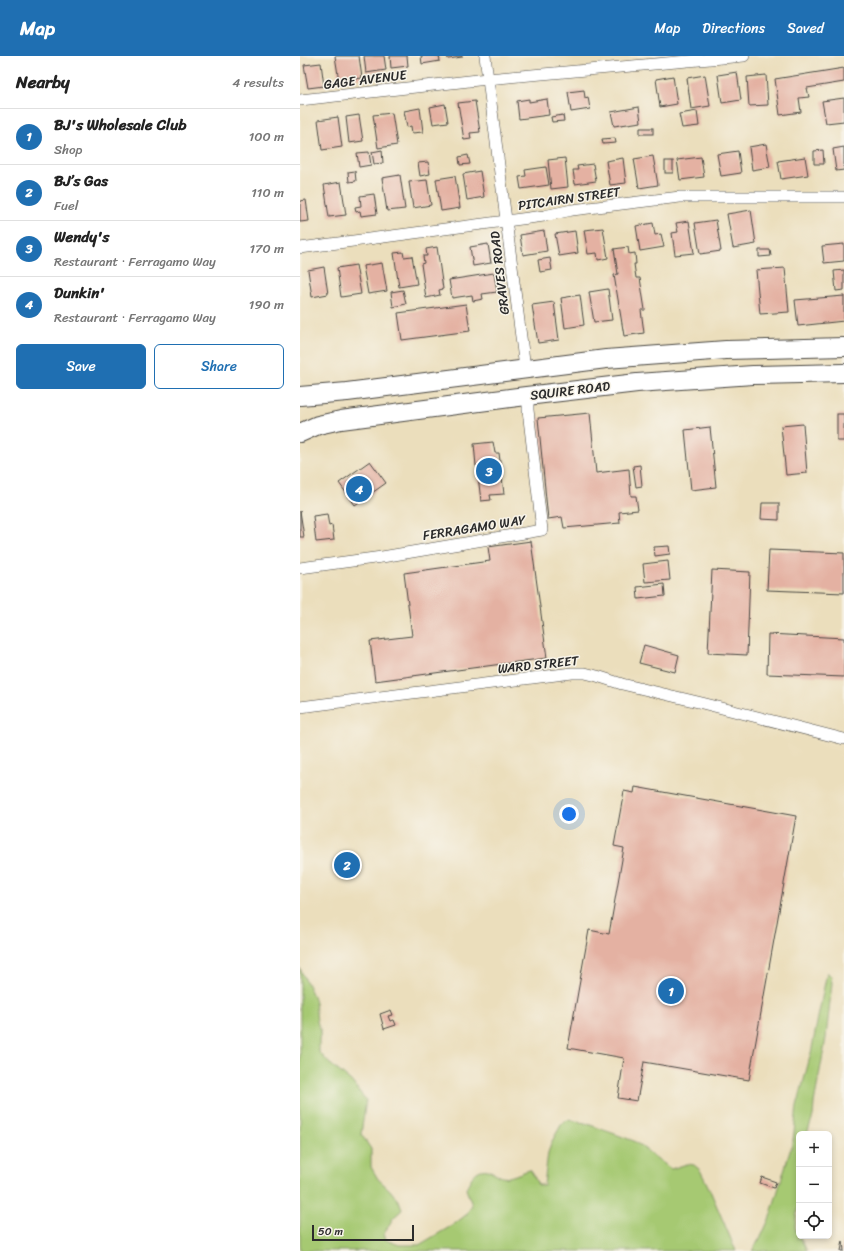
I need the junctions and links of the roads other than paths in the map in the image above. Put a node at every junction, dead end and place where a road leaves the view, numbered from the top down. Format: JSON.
{"nodes":[{"id":1,"x":484,"y":56,"type":"edge"},
{"id":2,"x":744,"y":56,"type":"edge"},
{"id":3,"x":487,"y":79,"type":"junction"},
{"id":4,"x":300,"y":100,"type":"edge"},
{"id":5,"x":844,"y":196,"type":"edge"},
{"id":6,"x":506,"y":221,"type":"junction"},
{"id":7,"x":300,"y":248,"type":"edge"},
{"id":8,"x":844,"y":346,"type":"edge"},
{"id":9,"x":525,"y":368,"type":"junction"},
{"id":10,"x":844,"y":373,"type":"edge"},
{"id":11,"x":528,"y":395,"type":"junction"},
{"id":12,"x":300,"y":396,"type":"edge"},
{"id":13,"x":300,"y":433,"type":"edge"},
{"id":14,"x":300,"y":568,"type":"edge"},
{"id":15,"x":300,"y":707,"type":"edge"},
{"id":16,"x":844,"y":739,"type":"edge"}],
"edges":[{"from":1,"to":3,"type":"street","name":"GRAVES ROAD"},
{"from":2,"to":3,"type":"street","name":"GAGE AVENUE"},
{"from":3,"to":4,"type":"street","name":"GAGE AVENUE"},
{"from":3,"to":6,"type":"street","name":"GRAVES ROAD"},
{"from":5,"to":6,"type":"street","name":"PITCAIRN STREET"},
{"from":6,"to":7,"type":"street","name":"PITCAIRN STREET"},
{"from":6,"to":9,"type":"street","name":"GRAVES ROAD"},
{"from":8,"to":9,"type":"highway","name":"SQUIRE ROAD"},
{"from":9,"to":12,"type":"highway","name":"SQUIRE ROAD"},
{"from":10,"to":11,"type":"highway","name":"SQUIRE ROAD"},
{"from":11,"to":13,"type":"highway","name":"SQUIRE ROAD"},
{"from":11,"to":14,"type":"street","name":"FERRAGAMO WAY"},
{"from":15,"to":16,"type":"street","name":"WARD STREET"}]}
